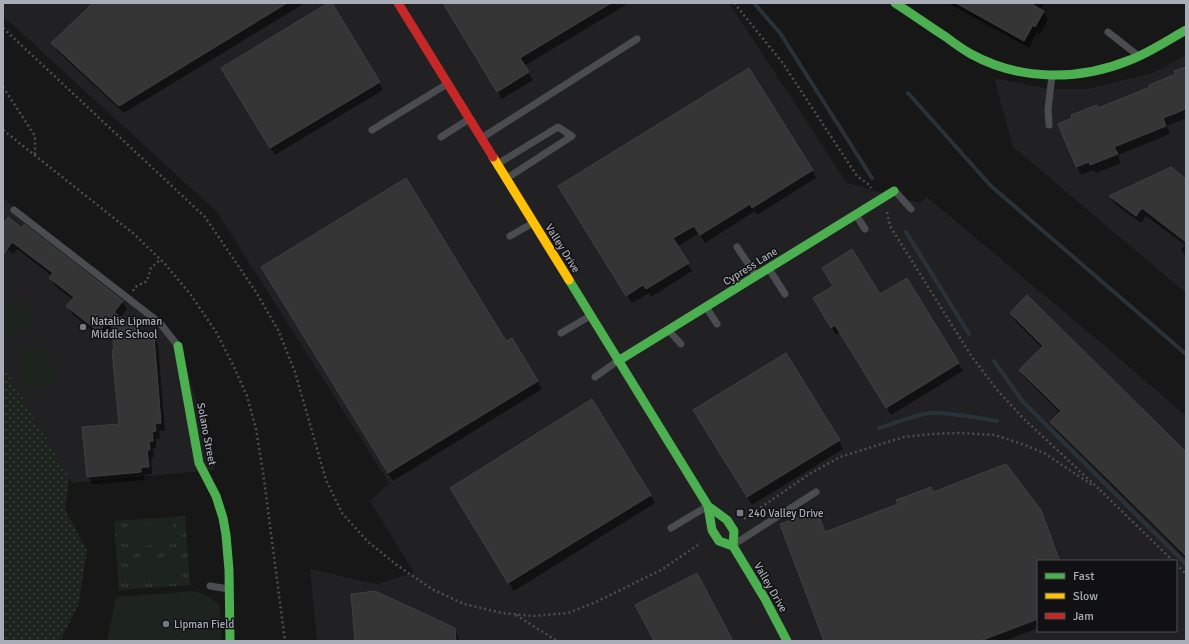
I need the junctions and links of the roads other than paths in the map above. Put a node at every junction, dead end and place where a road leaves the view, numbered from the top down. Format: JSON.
{"nodes":[{"id":1,"x":398,"y":3,"type":"edge"},
{"id":2,"x":895,"y":3,"type":"edge"},
{"id":3,"x":1186,"y":30,"type":"edge"},
{"id":4,"x":1108,"y":32,"type":"dead end"},
{"id":5,"x":637,"y":39,"type":"dead end"},
{"id":6,"x":1138,"y":55,"type":"junction"},
{"id":7,"x":1052,"y":76,"type":"junction"},
{"id":8,"x":447,"y":84,"type":"junction"},
{"id":9,"x":469,"y":119,"type":"junction"},
{"id":10,"x":1049,"y":125,"type":"dead end"},
{"id":11,"x":372,"y":130,"type":"dead end"},
{"id":12,"x":441,"y":137,"type":"dead end"},
{"id":13,"x":481,"y":138,"type":"junction"},
{"id":14,"x":497,"y":164,"type":"junction"},
{"id":15,"x":506,"y":178,"type":"junction"},
{"id":16,"x":894,"y":191,"type":"joint"},
{"id":17,"x":911,"y":208,"type":"dead end"},
{"id":18,"x":14,"y":210,"type":"dead end"},
{"id":19,"x":856,"y":214,"type":"junction"},
{"id":20,"x":533,"y":223,"type":"junction"},
{"id":21,"x":865,"y":229,"type":"dead end"},
{"id":22,"x":510,"y":236,"type":"dead end"},
{"id":23,"x":737,"y":247,"type":"dead end"},
{"id":24,"x":769,"y":268,"type":"junction"},
{"id":25,"x":757,"y":276,"type":"junction"},
{"id":26,"x":785,"y":294,"type":"dead end"},
{"id":27,"x":706,"y":307,"type":"junction"},
{"id":28,"x":591,"y":316,"type":"junction"},
{"id":29,"x":717,"y":324,"type":"dead end"},
{"id":30,"x":669,"y":330,"type":"junction"},
{"id":31,"x":561,"y":333,"type":"dead end"},
{"id":32,"x":681,"y":344,"type":"dead end"},
{"id":33,"x":178,"y":346,"type":"joint"},
{"id":34,"x":618,"y":361,"type":"junction"},
{"id":35,"x":595,"y":377,"type":"dead end"},
{"id":36,"x":816,"y":492,"type":"dead end"},
{"id":37,"x":708,"y":506,"type":"junction"},
{"id":38,"x":671,"y":528,"type":"dead end"},
{"id":39,"x":733,"y":546,"type":"junction"},
{"id":40,"x":210,"y":586,"type":"dead end"},
{"id":41,"x":229,"y":589,"type":"junction"},
{"id":42,"x":230,"y":641,"type":"edge"},
{"id":43,"x":787,"y":641,"type":"edge"}],
"edges":[{"from":1,"to":8,"type":"street","name":"Valley Drive"},
{"from":2,"to":7,"type":"street"},
{"from":3,"to":6,"type":"street"},
{"from":4,"to":6,"type":"lane"},
{"from":5,"to":13,"type":"lane"},
{"from":6,"to":7,"type":"street"},
{"from":7,"to":10,"type":"lane"},
{"from":8,"to":9,"type":"street","name":"Valley Drive"},
{"from":8,"to":11,"type":"lane"},
{"from":9,"to":12,"type":"lane"},
{"from":9,"to":13,"type":"street","name":"Valley Drive"},
{"from":13,"to":14,"type":"street","name":"Valley Drive"},
{"from":14,"to":15,"type":"street","name":"Valley Drive"},
{"from":14,"to":15,"type":"lane"},
{"from":15,"to":20,"type":"street","name":"Valley Drive"},
{"from":16,"to":17,"type":"lane"},
{"from":16,"to":19,"type":"street","name":"Cypress Lane"},
{"from":18,"to":33,"type":"lane"},
{"from":19,"to":21,"type":"lane"},
{"from":19,"to":24,"type":"street","name":"Cypress Lane"},
{"from":20,"to":22,"type":"lane"},
{"from":20,"to":28,"type":"street","name":"Valley Drive"},
{"from":23,"to":25,"type":"lane"},
{"from":24,"to":25,"type":"street","name":"Cypress Lane"},
{"from":24,"to":26,"type":"lane"},
{"from":25,"to":27,"type":"street","name":"Cypress Lane"},
{"from":27,"to":29,"type":"lane"},
{"from":27,"to":30,"type":"street","name":"Cypress Lane"},
{"from":28,"to":31,"type":"lane"},
{"from":28,"to":34,"type":"street","name":"Valley Drive"},
{"from":30,"to":32,"type":"lane"},
{"from":30,"to":34,"type":"street","name":"Cypress Lane"},
{"from":33,"to":41,"type":"street","name":"Solano Street"},
{"from":34,"to":35,"type":"lane"},
{"from":34,"to":37,"type":"street","name":"Valley Drive"},
{"from":36,"to":39,"type":"lane"},
{"from":37,"to":38,"type":"lane"},
{"from":37,"to":39,"type":"street","name":"Valley Drive"},
{"from":37,"to":39,"type":"street","name":"Valley Drive"},
{"from":39,"to":43,"type":"street","name":"Valley Drive"},
{"from":40,"to":41,"type":"lane"},
{"from":41,"to":42,"type":"street","name":"Solano Street"}]}
